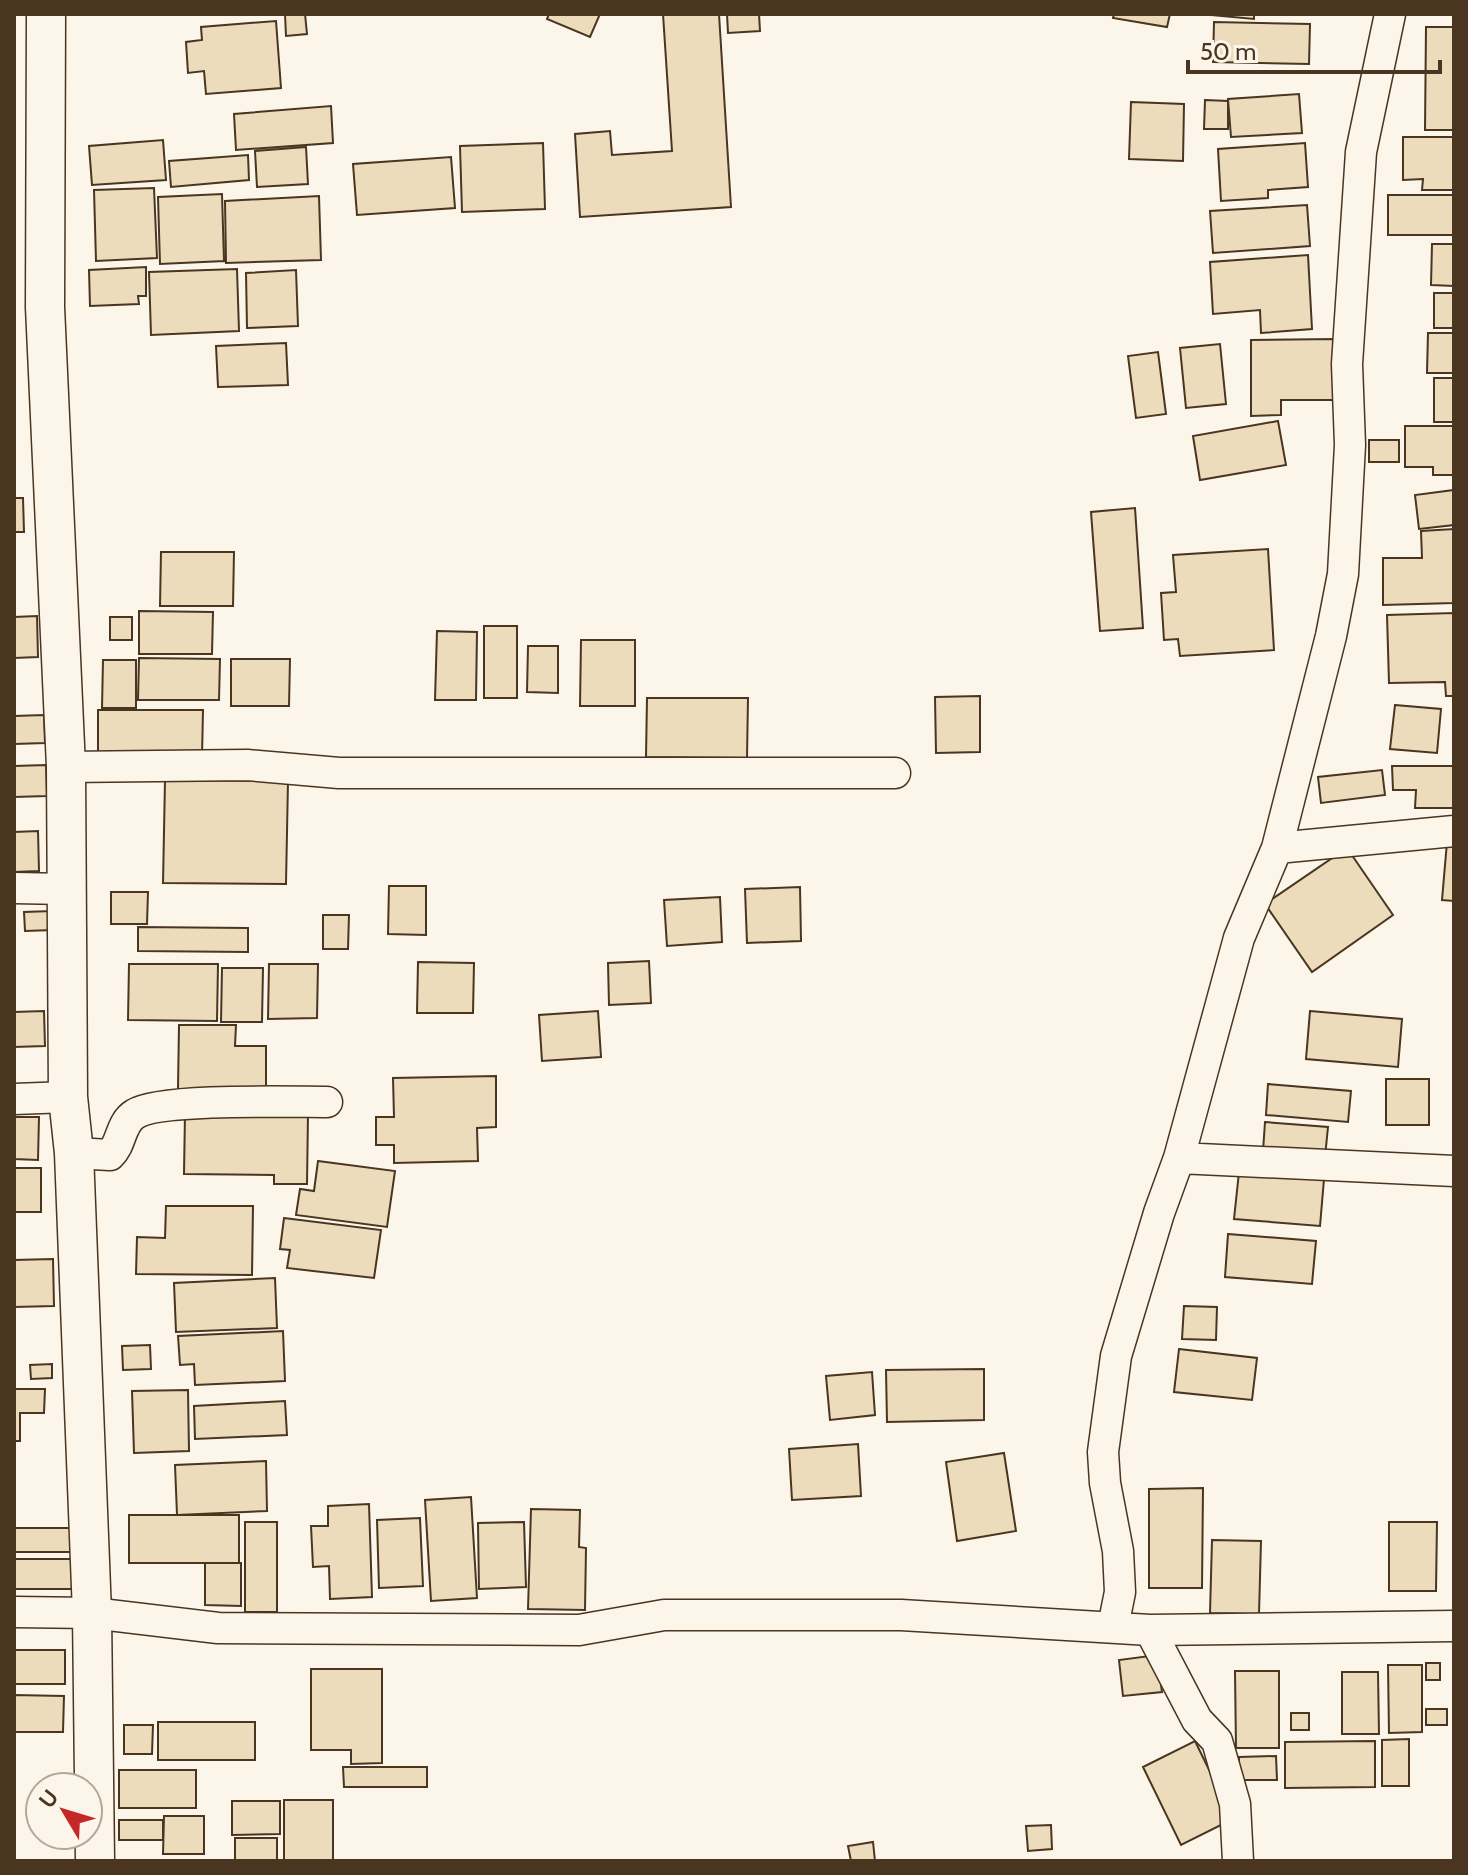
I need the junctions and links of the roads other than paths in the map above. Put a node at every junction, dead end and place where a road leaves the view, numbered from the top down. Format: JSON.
{"nodes":[{"id":1,"x":46,"y":14,"type":"edge"},
{"id":2,"x":1390,"y":14,"type":"edge"},
{"id":3,"x":66,"y":767,"type":"junction"},
{"id":4,"x":895,"y":773,"type":"dead end"},
{"id":5,"x":1454,"y":831,"type":"edge"},
{"id":6,"x":1277,"y":848,"type":"junction"},
{"id":7,"x":14,"y":888,"type":"edge"},
{"id":8,"x":67,"y":889,"type":"junction"},
{"id":9,"x":68,"y":1097,"type":"junction"},
{"id":10,"x":14,"y":1099,"type":"edge"},
{"id":11,"x":327,"y":1102,"type":"dead end"},
{"id":12,"x":74,"y":1153,"type":"junction"},
{"id":13,"x":1179,"y":1158,"type":"junction"},
{"id":14,"x":1454,"y":1171,"type":"edge"},
{"id":15,"x":14,"y":1612,"type":"edge"},
{"id":16,"x":92,"y":1613,"type":"junction"},
{"id":17,"x":1454,"y":1626,"type":"edge"},
{"id":18,"x":1113,"y":1627,"type":"junction"},
{"id":19,"x":1150,"y":1630,"type":"junction"},
{"id":20,"x":95,"y":1861,"type":"edge"},
{"id":21,"x":1238,"y":1861,"type":"edge"}],
"edges":[{"from":1,"to":3,"type":"street"},
{"from":2,"to":6,"type":"street"},
{"from":3,"to":4,"type":"street"},
{"from":3,"to":8,"type":"street"},
{"from":5,"to":6,"type":"street"},
{"from":6,"to":13,"type":"street"},
{"from":7,"to":8,"type":"street"},
{"from":8,"to":9,"type":"street"},
{"from":9,"to":10,"type":"street"},
{"from":9,"to":12,"type":"street"},
{"from":11,"to":12,"type":"street"},
{"from":12,"to":16,"type":"street"},
{"from":13,"to":14,"type":"street"},
{"from":13,"to":18,"type":"street"},
{"from":15,"to":16,"type":"street"},
{"from":16,"to":18,"type":"street"},
{"from":16,"to":20,"type":"street"},
{"from":17,"to":19,"type":"street"},
{"from":18,"to":19,"type":"street"},
{"from":19,"to":21,"type":"street"}]}
